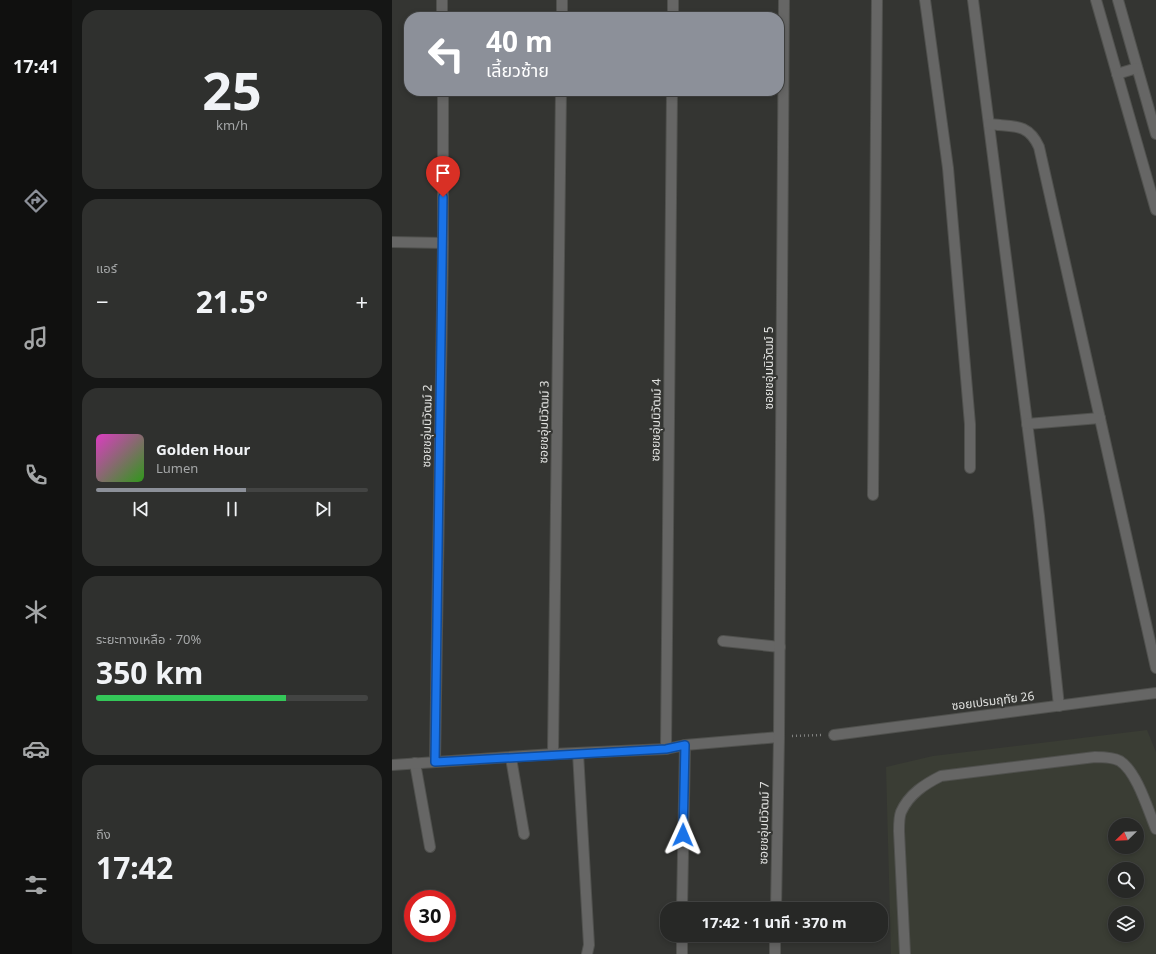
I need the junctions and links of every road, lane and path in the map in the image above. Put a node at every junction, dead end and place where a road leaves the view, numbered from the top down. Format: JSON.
{"nodes":[{"id":1,"x":442,"y":0,"type":"edge"},
{"id":2,"x":562,"y":0,"type":"edge"},
{"id":3,"x":673,"y":0,"type":"edge"},
{"id":4,"x":784,"y":0,"type":"edge"},
{"id":5,"x":877,"y":0,"type":"edge"},
{"id":6,"x":926,"y":0,"type":"edge"},
{"id":7,"x":973,"y":0,"type":"edge"},
{"id":8,"x":1096,"y":0,"type":"edge"},
{"id":9,"x":1118,"y":0,"type":"edge"},
{"id":10,"x":442,"y":12,"type":"edge"},
{"id":11,"x":562,"y":12,"type":"edge"},
{"id":12,"x":673,"y":12,"type":"edge"},
{"id":13,"x":784,"y":12,"type":"edge"},
{"id":14,"x":1137,"y":68,"type":"junction"},
{"id":15,"x":1117,"y":74,"type":"junction"},
{"id":16,"x":442,"y":96,"type":"edge"},
{"id":17,"x":561,"y":96,"type":"edge"},
{"id":18,"x":672,"y":96,"type":"edge"},
{"id":19,"x":783,"y":96,"type":"edge"},
{"id":20,"x":989,"y":124,"type":"junction"},
{"id":21,"x":1156,"y":134,"type":"edge"},
{"id":22,"x":1156,"y":210,"type":"edge"},
{"id":23,"x":392,"y":242,"type":"edge"},
{"id":24,"x":443,"y":243,"type":"junction"},
{"id":25,"x":1100,"y":418,"type":"junction"},
{"id":26,"x":1027,"y":424,"type":"junction"},
{"id":27,"x":970,"y":468,"type":"dead end"},
{"id":28,"x":873,"y":495,"type":"dead end"},
{"id":29,"x":723,"y":641,"type":"dead end"},
{"id":30,"x":780,"y":647,"type":"junction"},
{"id":31,"x":1156,"y":668,"type":"edge"},
{"id":32,"x":1156,"y":693,"type":"edge"},
{"id":33,"x":1059,"y":706,"type":"junction"},
{"id":34,"x":834,"y":735,"type":"joint"},
{"id":35,"x":779,"y":737,"type":"junction"},
{"id":36,"x":685,"y":745,"type":"junction"},
{"id":37,"x":666,"y":749,"type":"junction"},
{"id":38,"x":578,"y":753,"type":"junction"},
{"id":39,"x":553,"y":754,"type":"junction"},
{"id":40,"x":511,"y":758,"type":"junction"},
{"id":41,"x":435,"y":762,"type":"junction"},
{"id":42,"x":415,"y":763,"type":"junction"},
{"id":43,"x":392,"y":765,"type":"edge"},
{"id":44,"x":1156,"y":829,"type":"edge"},
{"id":45,"x":524,"y":834,"type":"dead end"},
{"id":46,"x":430,"y":847,"type":"dead end"},
{"id":47,"x":682,"y":902,"type":"edge"},
{"id":48,"x":776,"y":902,"type":"edge"},
{"id":49,"x":682,"y":942,"type":"edge"},
{"id":50,"x":775,"y":942,"type":"edge"},
{"id":51,"x":587,"y":954,"type":"edge"},
{"id":52,"x":682,"y":954,"type":"edge"},
{"id":53,"x":775,"y":954,"type":"edge"},
{"id":54,"x":905,"y":954,"type":"edge"}],
"edges":[{"from":1,"to":10,"type":"street"},
{"from":2,"to":11,"type":"street"},
{"from":3,"to":12,"type":"street"},
{"from":4,"to":13,"type":"street","name":"ซอยชอุ่มนิวัฒม์ 5"},
{"from":5,"to":28,"type":"street"},
{"from":6,"to":27,"type":"street"},
{"from":7,"to":20,"type":"street"},
{"from":8,"to":15,"type":"street"},
{"from":9,"to":14,"type":"street"},
{"from":14,"to":15,"type":"street"},
{"from":14,"to":21,"type":"street"},
{"from":15,"to":22,"type":"street"},
{"from":16,"to":24,"type":"street","name":"ซอยชอุ่มนิวัฒม์ 2"},
{"from":17,"to":39,"type":"street","name":"ซอยชอุ่มนิวัฒม์ 3"},
{"from":18,"to":37,"type":"street","name":"ซอยชอุ่มนิวัฒม์ 4"},
{"from":19,"to":30,"type":"street","name":"ซอยชอุ่มนิวัฒม์ 5"},
{"from":20,"to":25,"type":"street"},
{"from":20,"to":26,"type":"street"},
{"from":23,"to":24,"type":"street"},
{"from":24,"to":41,"type":"street","name":"ซอยชอุ่มนิวัฒม์ 2"},
{"from":25,"to":26,"type":"street"},
{"from":25,"to":31,"type":"street"},
{"from":26,"to":33,"type":"street"},
{"from":29,"to":30,"type":"street"},
{"from":30,"to":35,"type":"street","name":"ซอยชอุ่มนิวัฒม์ 5"},
{"from":32,"to":33,"type":"street","name":"ซอยเปรมฤทัย 26"},
{"from":33,"to":34,"type":"street","name":"ซอยเปรมฤทัย 26"},
{"from":34,"to":35,"type":"path"},
{"from":35,"to":36,"type":"street"},
{"from":35,"to":48,"type":"street","name":"ซอยชอุ่มนิวัฒม์ 7"},
{"from":36,"to":37,"type":"street"},
{"from":36,"to":47,"type":"street"},
{"from":37,"to":38,"type":"street"},
{"from":38,"to":39,"type":"street"},
{"from":38,"to":51,"type":"street"},
{"from":39,"to":40,"type":"street"},
{"from":40,"to":41,"type":"street"},
{"from":40,"to":45,"type":"street"},
{"from":41,"to":42,"type":"street"},
{"from":42,"to":43,"type":"street"},
{"from":42,"to":46,"type":"street"},
{"from":44,"to":54,"type":"street"},
{"from":49,"to":52,"type":"street"},
{"from":50,"to":53,"type":"street"}]}
